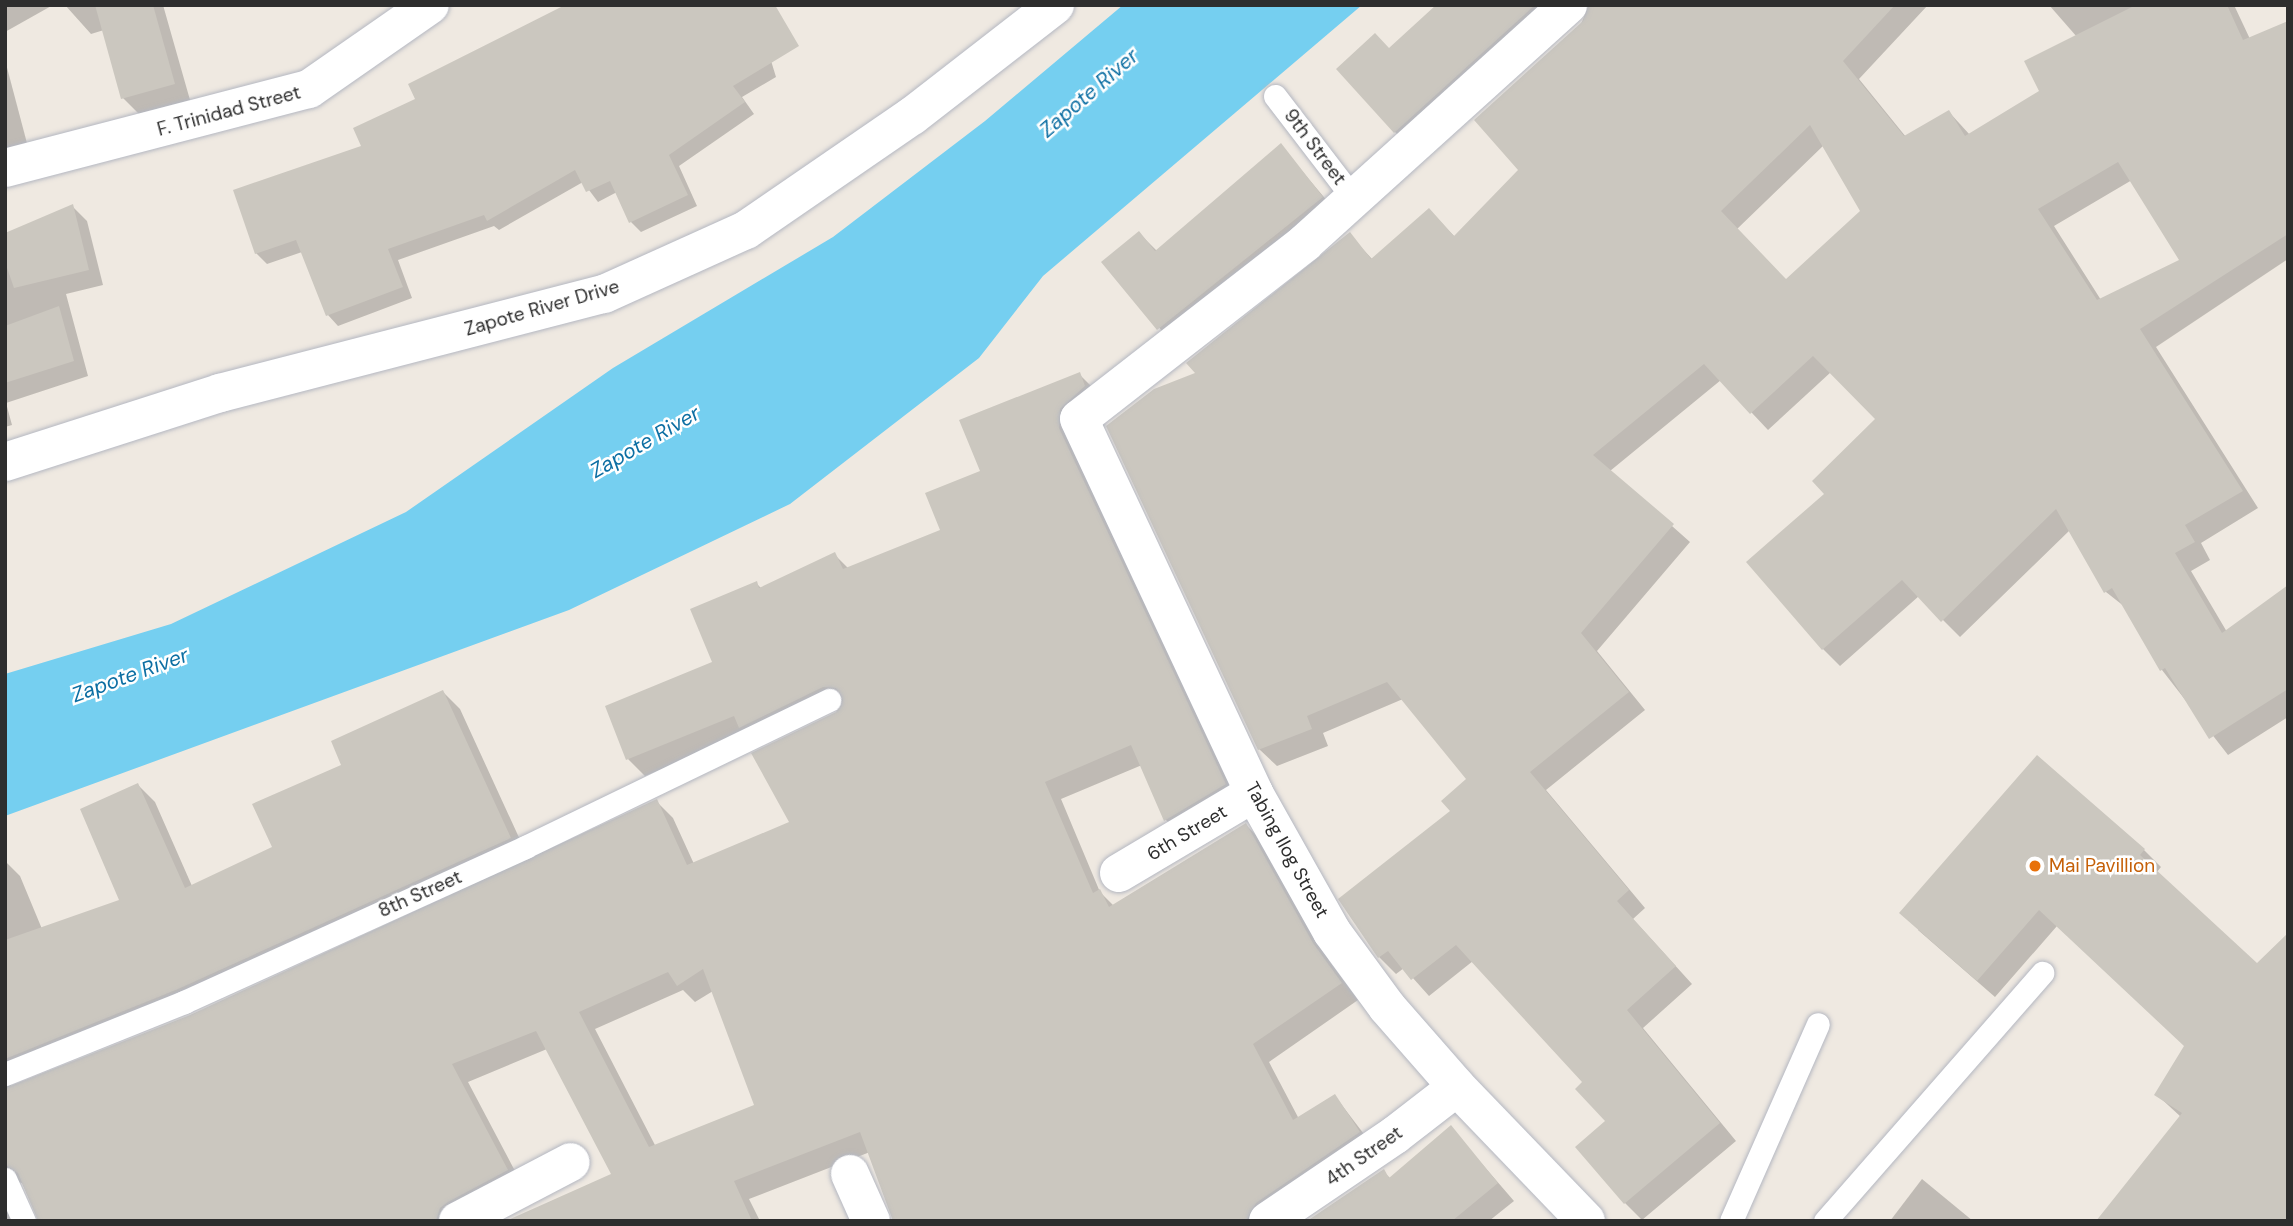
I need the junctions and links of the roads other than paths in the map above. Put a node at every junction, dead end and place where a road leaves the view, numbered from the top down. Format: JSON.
{"nodes":[{"id":1,"x":430,"y":5,"type":"edge"},
{"id":2,"x":1055,"y":5,"type":"edge"},
{"id":3,"x":1568,"y":5,"type":"edge"},
{"id":4,"x":1275,"y":96,"type":"dead end"},
{"id":5,"x":5,"y":168,"type":"edge"},
{"id":6,"x":1354,"y":199,"type":"junction"},
{"id":7,"x":5,"y":462,"type":"edge"},
{"id":8,"x":829,"y":700,"type":"dead end"},
{"id":9,"x":1255,"y":793,"type":"junction"},
{"id":10,"x":1119,"y":873,"type":"dead end"},
{"id":11,"x":2042,"y":973,"type":"dead end"},
{"id":12,"x":1818,"y":1024,"type":"dead end"},
{"id":13,"x":5,"y":1074,"type":"edge"},
{"id":14,"x":1457,"y":1087,"type":"junction"},
{"id":15,"x":570,"y":1162,"type":"dead end"},
{"id":16,"x":850,"y":1174,"type":"dead end"},
{"id":17,"x":5,"y":1179,"type":"edge"},
{"id":18,"x":1271,"y":1220,"type":"edge"},
{"id":19,"x":24,"y":1221,"type":"edge"},
{"id":20,"x":458,"y":1221,"type":"edge"},
{"id":21,"x":871,"y":1221,"type":"edge"},
{"id":22,"x":1586,"y":1221,"type":"edge"},
{"id":23,"x":1731,"y":1221,"type":"edge"},
{"id":24,"x":1825,"y":1221,"type":"edge"}],
"edges":[{"from":1,"to":5,"type":"street","name":"F. Trinidad Street"},
{"from":2,"to":7,"type":"street","name":"Zapote River Drive"},
{"from":3,"to":6,"type":"street"},
{"from":4,"to":6,"type":"lane","name":"9th Street"},
{"from":6,"to":9,"type":"street","name":"Tabing Ilog Street"},
{"from":8,"to":13,"type":"lane","name":"8th Street"},
{"from":9,"to":10,"type":"street","name":"6th Street"},
{"from":9,"to":14,"type":"street","name":"Tabing Ilog Street"},
{"from":11,"to":24,"type":"lane"},
{"from":12,"to":23,"type":"lane"},
{"from":14,"to":18,"type":"street","name":"4th Street"},
{"from":14,"to":22,"type":"street","name":"Tabing Ilog Street"},
{"from":15,"to":20,"type":"street"},
{"from":16,"to":21,"type":"street"},
{"from":17,"to":19,"type":"lane"}]}
